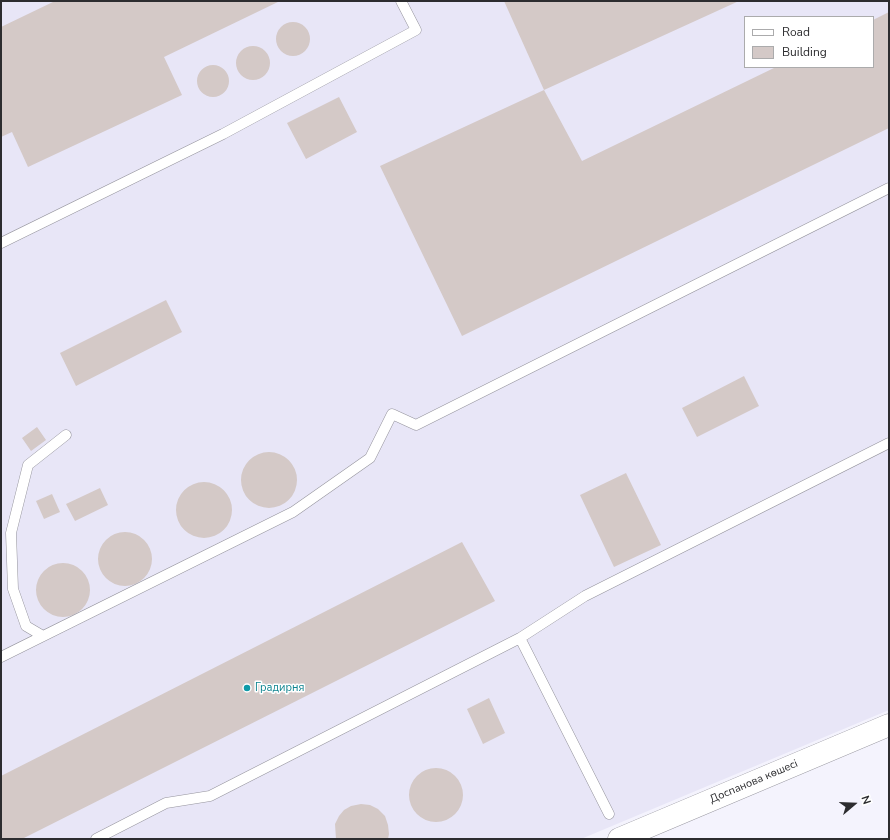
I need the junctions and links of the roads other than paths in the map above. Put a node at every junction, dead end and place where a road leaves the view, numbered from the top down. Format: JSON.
{"nodes":[{"id":1,"x":401,"y":1,"type":"edge"},
{"id":2,"x":889,"y":188,"type":"edge"},
{"id":3,"x":1,"y":243,"type":"edge"},
{"id":4,"x":66,"y":435,"type":"dead end"},
{"id":5,"x":889,"y":443,"type":"edge"},
{"id":6,"x":43,"y":636,"type":"junction"},
{"id":7,"x":520,"y":638,"type":"junction"},
{"id":8,"x":1,"y":656,"type":"edge"},
{"id":9,"x":889,"y":725,"type":"edge"},
{"id":10,"x":609,"y":814,"type":"dead end"},
{"id":11,"x":96,"y":839,"type":"edge"},
{"id":12,"x":619,"y":839,"type":"edge"}],
"edges":[{"from":1,"to":3,"type":"lane"},
{"from":2,"to":6,"type":"lane"},
{"from":4,"to":6,"type":"lane"},
{"from":5,"to":7,"type":"lane"},
{"from":6,"to":8,"type":"lane"},
{"from":7,"to":10,"type":"lane"},
{"from":7,"to":11,"type":"lane"},
{"from":9,"to":12,"type":"street","name":"Доспанова көшесі"}]}
